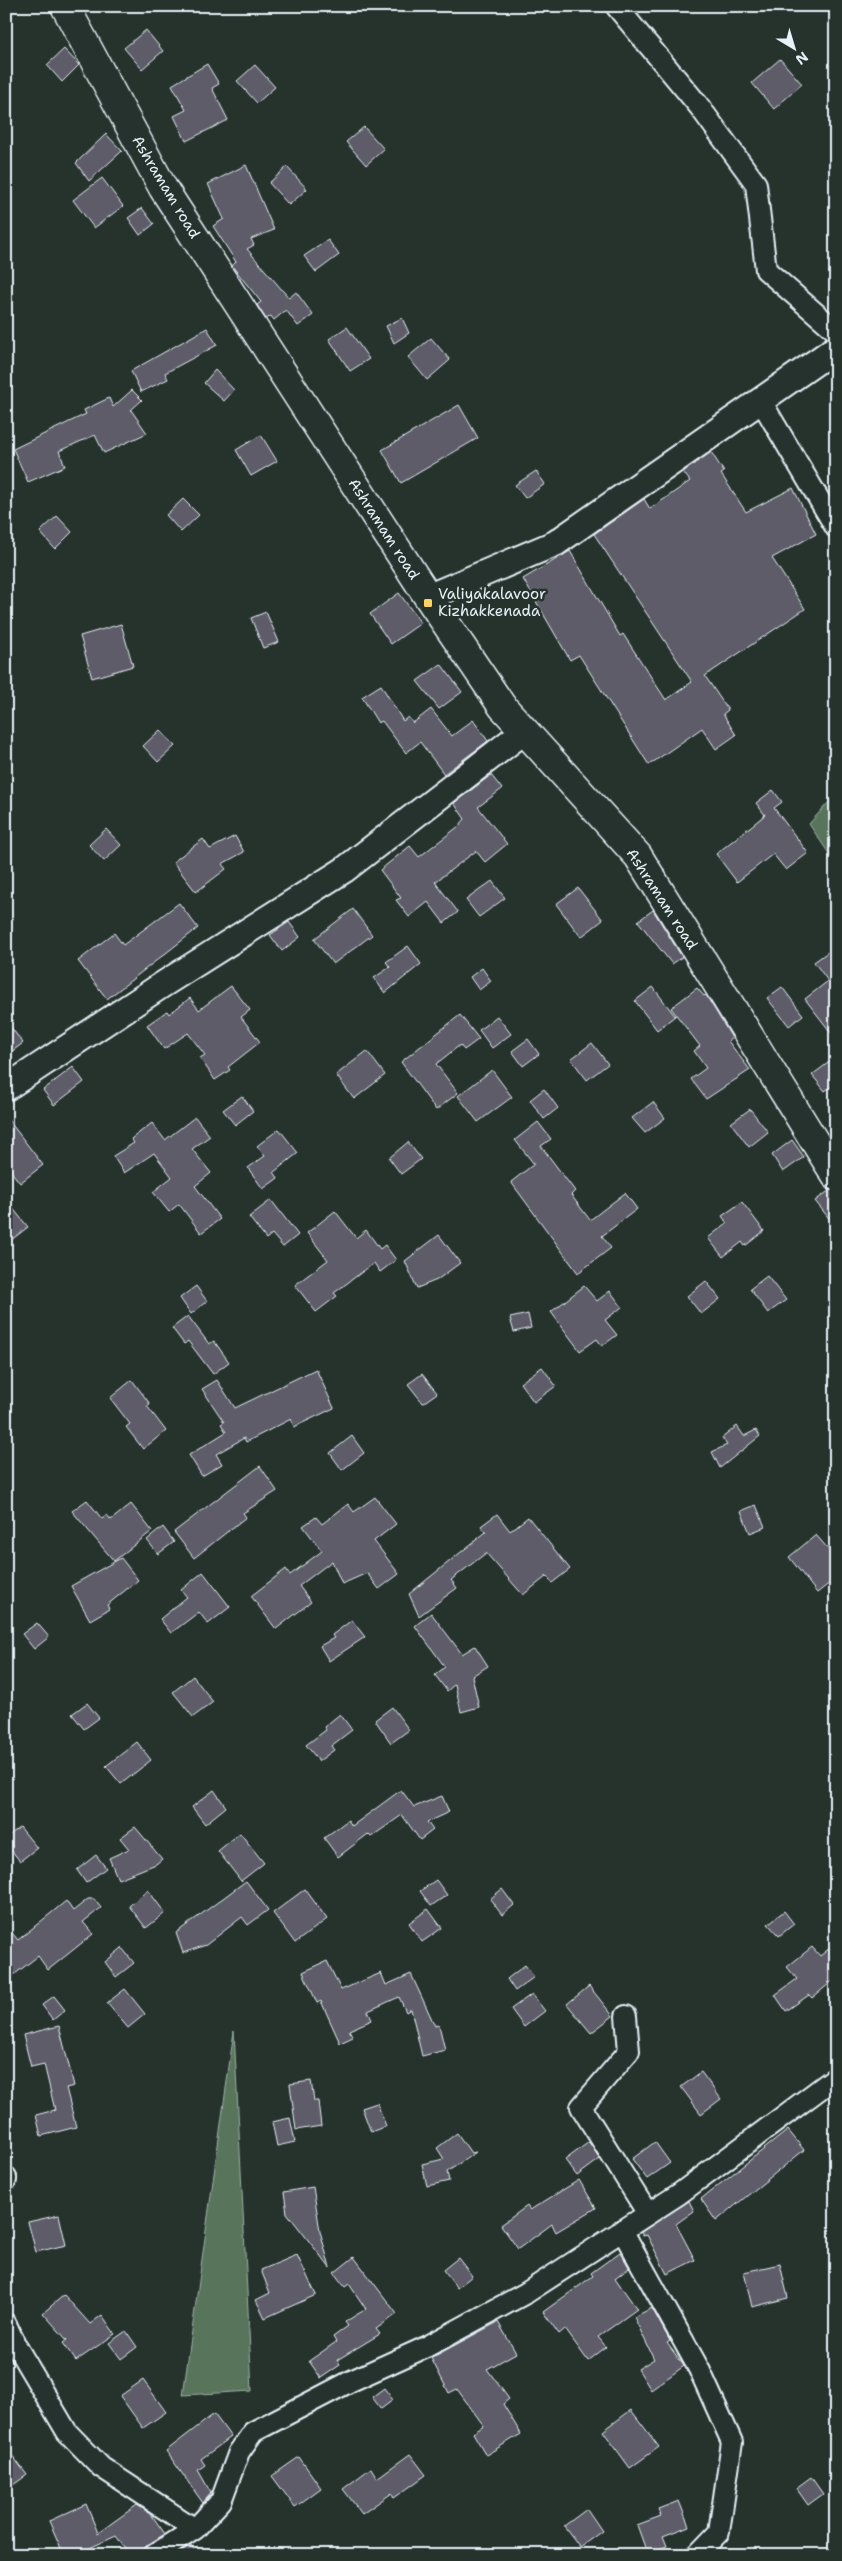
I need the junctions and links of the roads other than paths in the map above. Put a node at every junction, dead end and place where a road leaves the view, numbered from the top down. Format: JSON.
{"nodes":[{"id":1,"x":65,"y":6,"type":"edge"},
{"id":2,"x":616,"y":6,"type":"edge"},
{"id":3,"x":836,"y":331,"type":"edge"},
{"id":4,"x":836,"y":348,"type":"edge"},
{"id":5,"x":761,"y":401,"type":"junction"},
{"id":6,"x":836,"y":528,"type":"edge"},
{"id":7,"x":428,"y":597,"type":"junction"},
{"id":8,"x":523,"y":732,"type":"junction"},
{"id":9,"x":6,"y":1088,"type":"edge"},
{"id":10,"x":836,"y":1176,"type":"edge"},
{"id":11,"x":626,"y":2016,"type":"dead end"},
{"id":12,"x":836,"y":2077,"type":"edge"},
{"id":13,"x":648,"y":2214,"type":"junction"},
{"id":14,"x":622,"y":2230,"type":"junction"},
{"id":15,"x":6,"y":2324,"type":"edge"},
{"id":16,"x":195,"y":2529,"type":"junction"},
{"id":17,"x":154,"y":2555,"type":"edge"},
{"id":18,"x":697,"y":2555,"type":"edge"}],
"edges":[{"from":1,"to":7,"type":"main road","name":"Ashramam road"},
{"from":2,"to":3,"type":"street"},
{"from":4,"to":5,"type":"street"},
{"from":5,"to":6,"type":"street"},
{"from":5,"to":7,"type":"street"},
{"from":7,"to":8,"type":"main road","name":"Ashramam road"},
{"from":8,"to":9,"type":"street"},
{"from":8,"to":10,"type":"main road","name":"Ashramam road"},
{"from":11,"to":13,"type":"street"},
{"from":12,"to":13,"type":"street"},
{"from":13,"to":14,"type":"street"},
{"from":14,"to":16,"type":"street"},
{"from":14,"to":18,"type":"street"},
{"from":15,"to":16,"type":"street"},
{"from":16,"to":17,"type":"street"}]}
